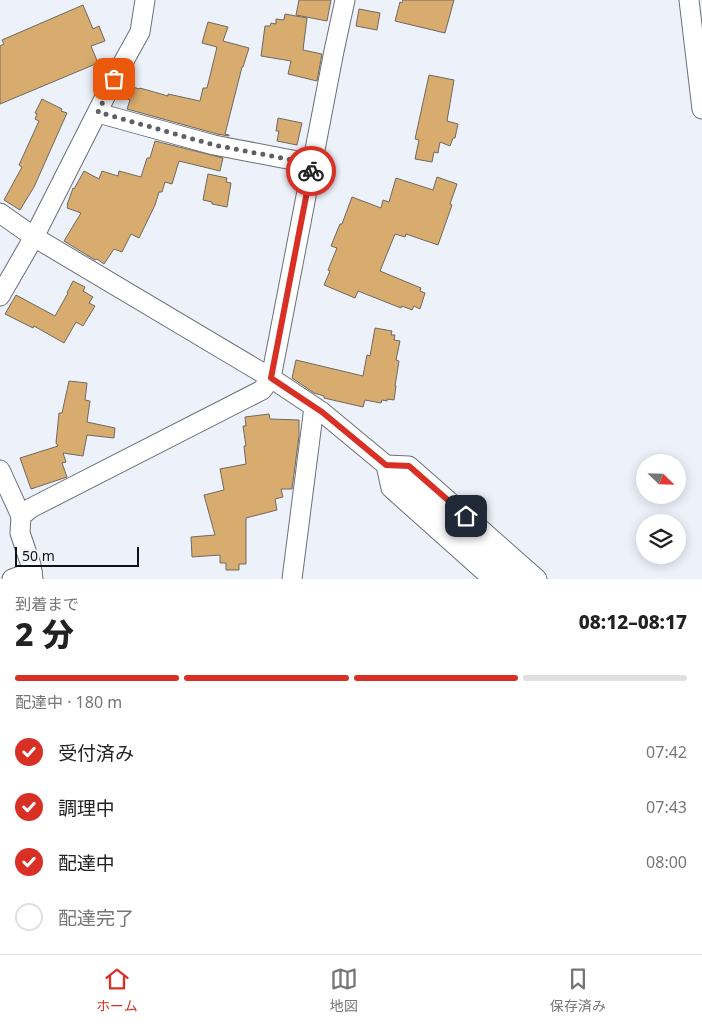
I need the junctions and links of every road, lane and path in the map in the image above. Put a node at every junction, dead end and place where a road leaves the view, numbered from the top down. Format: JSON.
{"nodes":[{"id":1,"x":145,"y":0,"type":"edge"},
{"id":2,"x":345,"y":0,"type":"edge"},
{"id":3,"x":689,"y":0,"type":"edge"},
{"id":4,"x":702,"y":109,"type":"edge"},
{"id":5,"x":98,"y":112,"type":"junction"},
{"id":6,"x":313,"y":164,"type":"junction"},
{"id":7,"x":0,"y":213,"type":"edge"},
{"id":8,"x":34,"y":237,"type":"junction"},
{"id":9,"x":0,"y":296,"type":"edge"},
{"id":10,"x":271,"y":378,"type":"junction"},
{"id":11,"x":314,"y":407,"type":"junction"},
{"id":12,"x":386,"y":465,"type":"junction"},
{"id":13,"x":0,"y":470,"type":"edge"},
{"id":14,"x":21,"y":516,"type":"junction"},
{"id":15,"x":496,"y":572,"type":"edge"},
{"id":16,"x":33,"y":576,"type":"edge"},
{"id":17,"x":12,"y":579,"type":"edge"},
{"id":18,"x":292,"y":579,"type":"edge"},
{"id":19,"x":515,"y":579,"type":"edge"},
{"id":20,"x":537,"y":579,"type":"edge"}],
"edges":[{"from":1,"to":5,"type":"street"},
{"from":2,"to":6,"type":"street"},
{"from":3,"to":4,"type":"street"},
{"from":5,"to":6,"type":"street"},
{"from":5,"to":8,"type":"street"},
{"from":6,"to":10,"type":"street"},
{"from":7,"to":8,"type":"street"},
{"from":8,"to":9,"type":"street"},
{"from":8,"to":10,"type":"street"},
{"from":10,"to":11,"type":"street"},
{"from":10,"to":14,"type":"street"},
{"from":11,"to":12,"type":"street"},
{"from":11,"to":18,"type":"street"},
{"from":12,"to":15,"type":"street"},
{"from":12,"to":20,"type":"street"},
{"from":13,"to":14,"type":"street"},
{"from":14,"to":16,"type":"street"},
{"from":15,"to":19,"type":"street"},
{"from":16,"to":17,"type":"street"}]}
